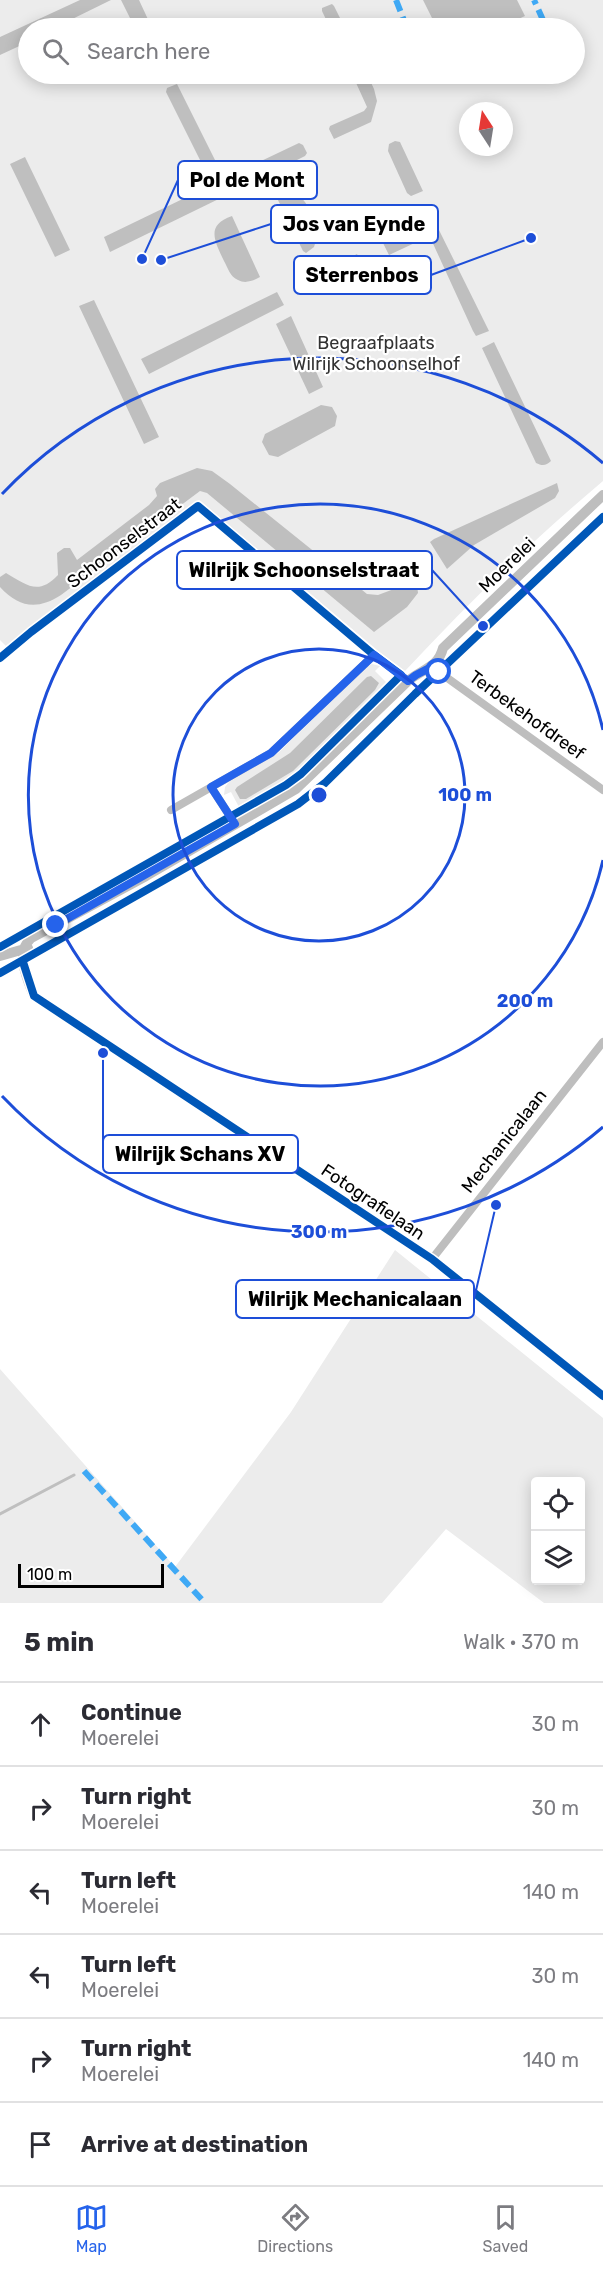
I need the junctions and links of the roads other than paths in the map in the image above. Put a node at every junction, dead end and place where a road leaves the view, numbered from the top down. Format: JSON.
{"nodes":[{"id":1,"x":603,"y":495,"type":"edge"},
{"id":2,"x":198,"y":506,"type":"dead end"},
{"id":3,"x":0,"y":658,"type":"edge"},
{"id":4,"x":435,"y":665,"type":"junction"},
{"id":5,"x":408,"y":681,"type":"junction"},
{"id":6,"x":211,"y":787,"type":"junction"},
{"id":7,"x":603,"y":790,"type":"edge"},
{"id":8,"x":171,"y":810,"type":"dead end"},
{"id":9,"x":235,"y":824,"type":"junction"},
{"id":10,"x":24,"y":950,"type":"junction"},
{"id":11,"x":0,"y":956,"type":"edge"},
{"id":12,"x":34,"y":996,"type":"joint"},
{"id":13,"x":603,"y":1042,"type":"edge"},
{"id":14,"x":432,"y":1259,"type":"junction"},
{"id":15,"x":603,"y":1396,"type":"edge"}],
"edges":[{"from":1,"to":4,"type":"street","name":"Moerelei"},
{"from":2,"to":3,"type":"street","name":"Schoonselstraat"},
{"from":4,"to":5,"type":"street","name":"Moerelei"},
{"from":4,"to":7,"type":"street","name":"Terbekehofdreef"},
{"from":5,"to":6,"type":"street"},
{"from":5,"to":9,"type":"street","name":"Moerelei"},
{"from":6,"to":8,"type":"street"},
{"from":6,"to":9,"type":"street"},
{"from":9,"to":10,"type":"street","name":"Moerelei"},
{"from":10,"to":11,"type":"street","name":"Moerelei"},
{"from":10,"to":12,"type":"street","name":"Fotografielaan"},
{"from":12,"to":14,"type":"street","name":"Fotografielaan"},
{"from":13,"to":14,"type":"street","name":"Mechanicalaan"},
{"from":14,"to":15,"type":"street","name":"Fotografielaan"}]}
